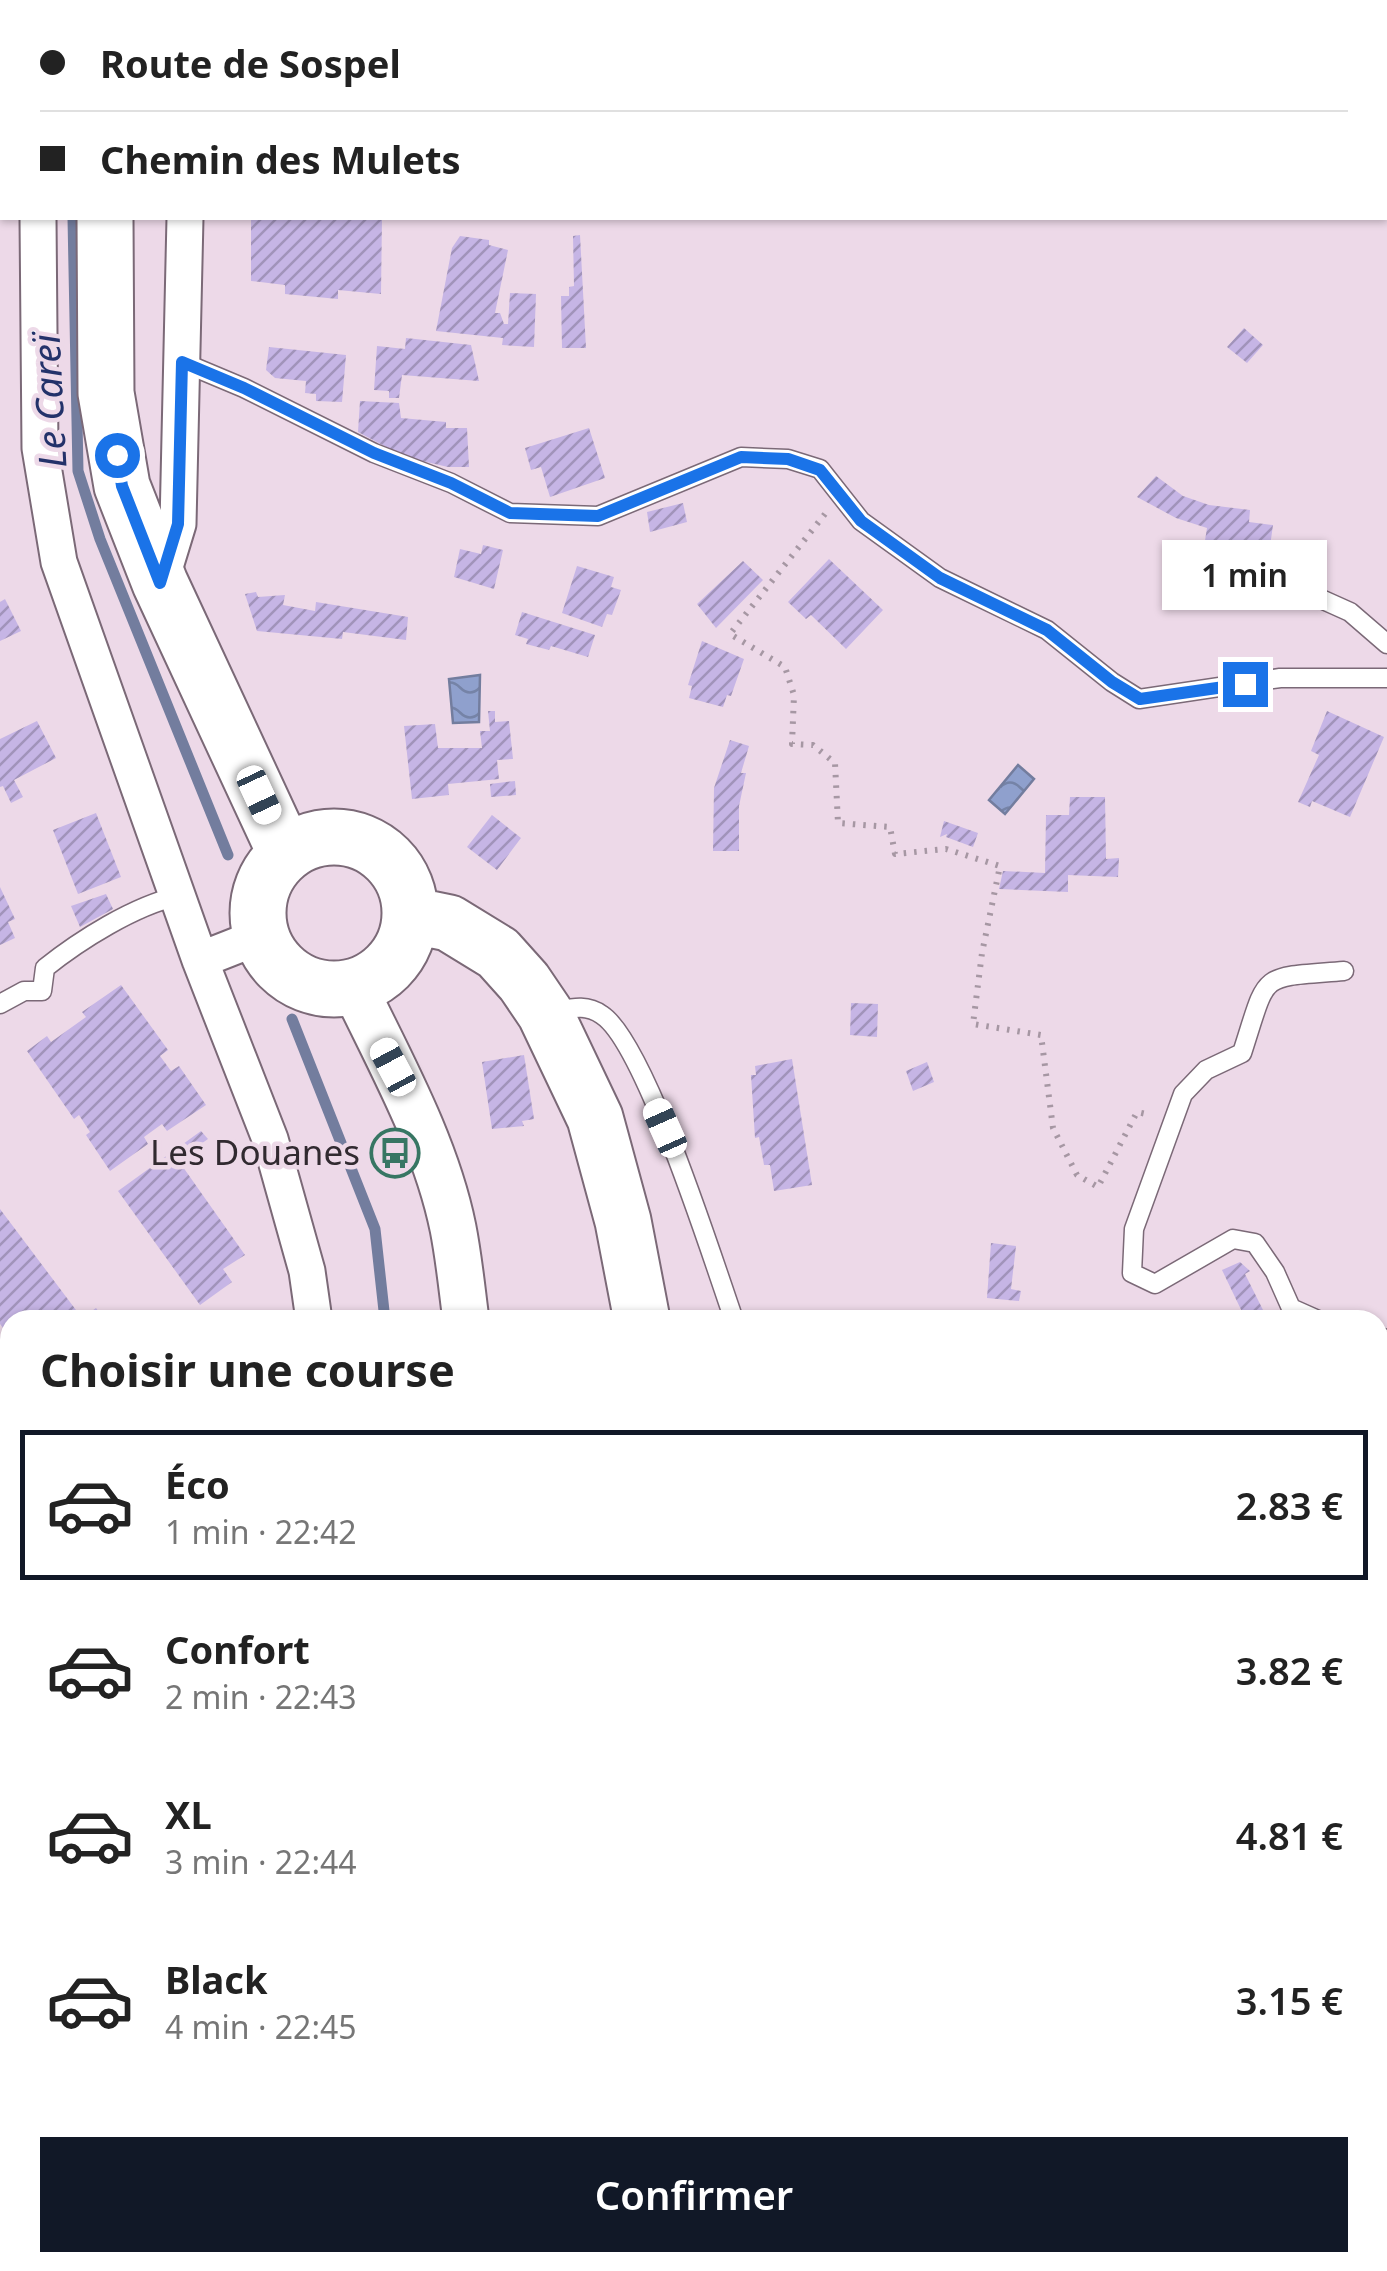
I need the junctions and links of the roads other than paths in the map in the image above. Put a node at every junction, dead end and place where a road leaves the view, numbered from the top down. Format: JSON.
{"nodes":[{"id":1,"x":38,"y":220,"type":"edge"},
{"id":2,"x":106,"y":220,"type":"edge"},
{"id":3,"x":185,"y":220,"type":"edge"},
{"id":4,"x":182,"y":362,"type":"junction"},
{"id":5,"x":160,"y":583,"type":"junction"},
{"id":6,"x":1301,"y":590,"type":"dead end"},
{"id":7,"x":1387,"y":644,"type":"edge"},
{"id":8,"x":1387,"y":678,"type":"edge"},
{"id":9,"x":286,"y":854,"type":"junction"},
{"id":10,"x":178,"y":896,"type":"junction"},
{"id":11,"x":410,"y":915,"type":"junction"},
{"id":12,"x":261,"y":936,"type":"junction"},
{"id":13,"x":200,"y":960,"type":"junction"},
{"id":14,"x":1344,"y":972,"type":"dead end"},
{"id":15,"x":354,"y":987,"type":"junction"},
{"id":16,"x":0,"y":1004,"type":"edge"},
{"id":17,"x":545,"y":1014,"type":"junction"},
{"id":18,"x":313,"y":1310,"type":"edge"},
{"id":19,"x":465,"y":1310,"type":"edge"},
{"id":20,"x":640,"y":1310,"type":"edge"},
{"id":21,"x":730,"y":1310,"type":"edge"},
{"id":22,"x":1296,"y":1310,"type":"edge"}],
"edges":[{"from":1,"to":10,"type":"street"},
{"from":2,"to":5,"type":"main road"},
{"from":3,"to":4,"type":"street"},
{"from":4,"to":5,"type":"street"},
{"from":4,"to":8,"type":"lane"},
{"from":5,"to":9,"type":"main road"},
{"from":6,"to":7,"type":"lane"},
{"from":9,"to":11,"type":"main road"},
{"from":9,"to":12,"type":"main road"},
{"from":10,"to":13,"type":"street"},
{"from":10,"to":16,"type":"lane"},
{"from":11,"to":15,"type":"main road"},
{"from":11,"to":17,"type":"main road"},
{"from":12,"to":13,"type":"street"},
{"from":12,"to":15,"type":"main road"},
{"from":13,"to":18,"type":"street"},
{"from":14,"to":22,"type":"lane"},
{"from":15,"to":19,"type":"street"},
{"from":17,"to":20,"type":"main road"},
{"from":17,"to":21,"type":"lane"}]}
